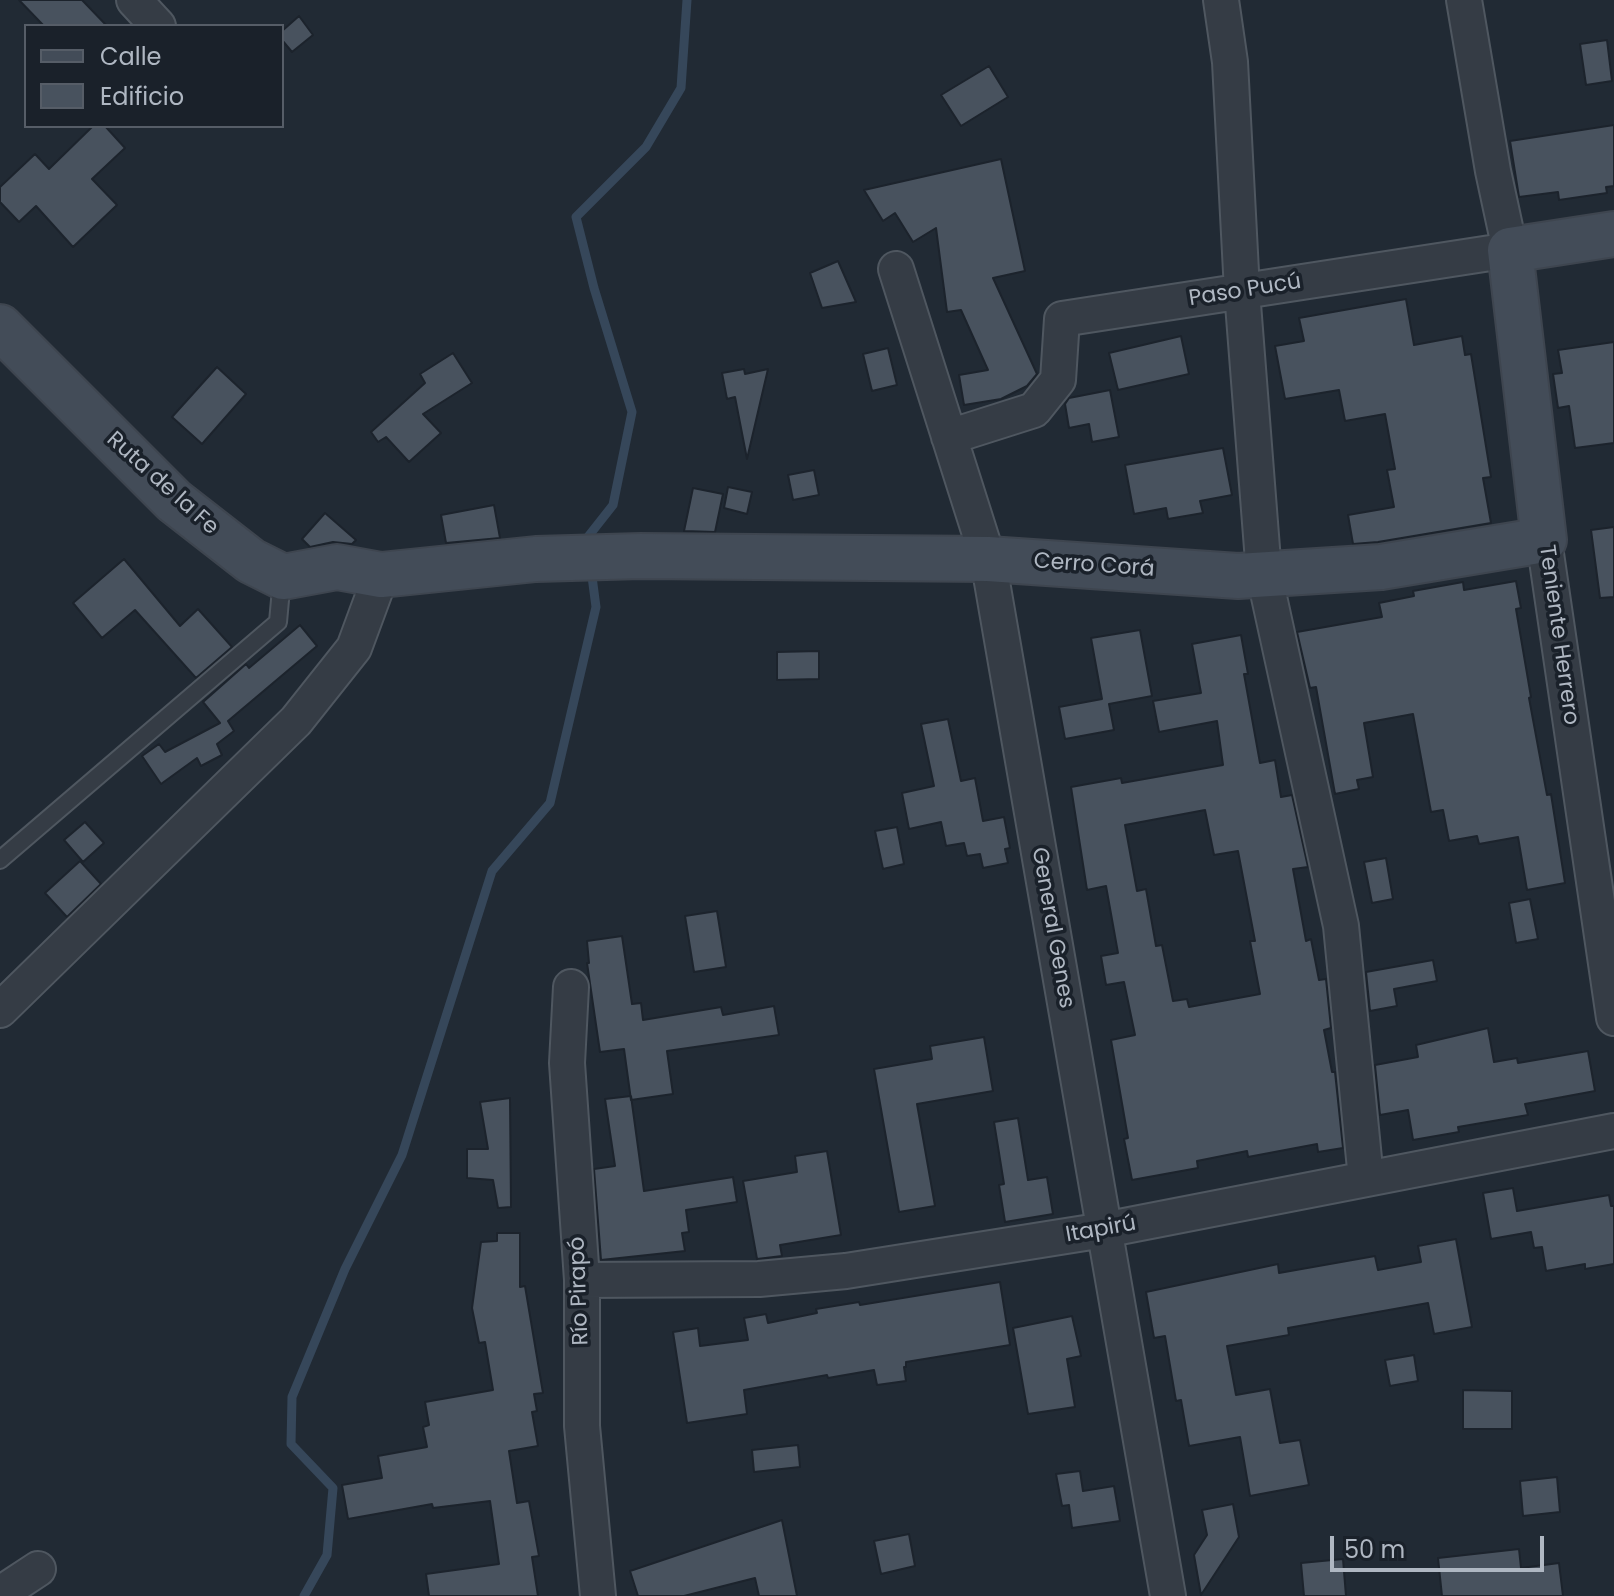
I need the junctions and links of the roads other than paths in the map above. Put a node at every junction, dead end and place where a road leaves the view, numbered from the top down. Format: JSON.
{"nodes":[{"id":1,"x":134,"y":0,"type":"edge"},
{"id":2,"x":1221,"y":0,"type":"edge"},
{"id":3,"x":1464,"y":0,"type":"edge"},
{"id":4,"x":156,"y":24,"type":"edge"},
{"id":5,"x":1614,"y":234,"type":"edge"},
{"id":6,"x":1510,"y":250,"type":"junction"},
{"id":7,"x":896,"y":269,"type":"dead end"},
{"id":8,"x":1242,"y":291,"type":"junction"},
{"id":9,"x":0,"y":327,"type":"edge"},
{"id":10,"x":949,"y":437,"type":"junction"},
{"id":11,"x":1544,"y":540,"type":"junction"},
{"id":12,"x":988,"y":559,"type":"junction"},
{"id":13,"x":1264,"y":574,"type":"junction"},
{"id":14,"x":381,"y":575,"type":"junction"},
{"id":15,"x":283,"y":577,"type":"junction"},
{"id":16,"x":0,"y":860,"type":"edge"},
{"id":17,"x":571,"y":987,"type":"dead end"},
{"id":18,"x":0,"y":1010,"type":"edge"},
{"id":19,"x":1614,"y":1018,"type":"edge"},
{"id":20,"x":1614,"y":1131,"type":"edge"},
{"id":21,"x":1366,"y":1179,"type":"junction"},
{"id":22,"x":1104,"y":1230,"type":"junction"},
{"id":23,"x":582,"y":1280,"type":"junction"},
{"id":24,"x":38,"y":1569,"type":"dead end"},
{"id":25,"x":0,"y":1594,"type":"edge"},
{"id":26,"x":598,"y":1596,"type":"edge"},
{"id":27,"x":1168,"y":1596,"type":"edge"}],
"edges":[{"from":1,"to":4,"type":"street"},
{"from":2,"to":8,"type":"street"},
{"from":3,"to":6,"type":"street"},
{"from":5,"to":6,"type":"main road","name":"Paso Pucú"},
{"from":6,"to":8,"type":"street","name":"Paso Pucú"},
{"from":6,"to":11,"type":"main road","name":"Teniente Herrero"},
{"from":7,"to":10,"type":"street","name":"General Genes"},
{"from":8,"to":10,"type":"street","name":"Paso Pucú"},
{"from":8,"to":13,"type":"street"},
{"from":9,"to":15,"type":"main road","name":"Ruta de la Fe"},
{"from":10,"to":12,"type":"street","name":"General Genes"},
{"from":11,"to":13,"type":"main road","name":"Cerro Corá"},
{"from":11,"to":19,"type":"street","name":"Teniente Herrero"},
{"from":12,"to":13,"type":"main road","name":"Cerro Corá"},
{"from":12,"to":14,"type":"main road","name":"Cerro Corá"},
{"from":12,"to":22,"type":"street","name":"General Genes"},
{"from":13,"to":21,"type":"street"},
{"from":14,"to":15,"type":"main road"},
{"from":14,"to":18,"type":"street"},
{"from":15,"to":16,"type":"lane"},
{"from":17,"to":23,"type":"street","name":"Río Pirapó"},
{"from":20,"to":21,"type":"street","name":"Itapirú"},
{"from":21,"to":22,"type":"street","name":"Itapirú"},
{"from":22,"to":23,"type":"street","name":"Itapirú"},
{"from":22,"to":27,"type":"street","name":"General Genes"},
{"from":23,"to":26,"type":"street","name":"Río Pirapó"},
{"from":24,"to":25,"type":"street"}]}
